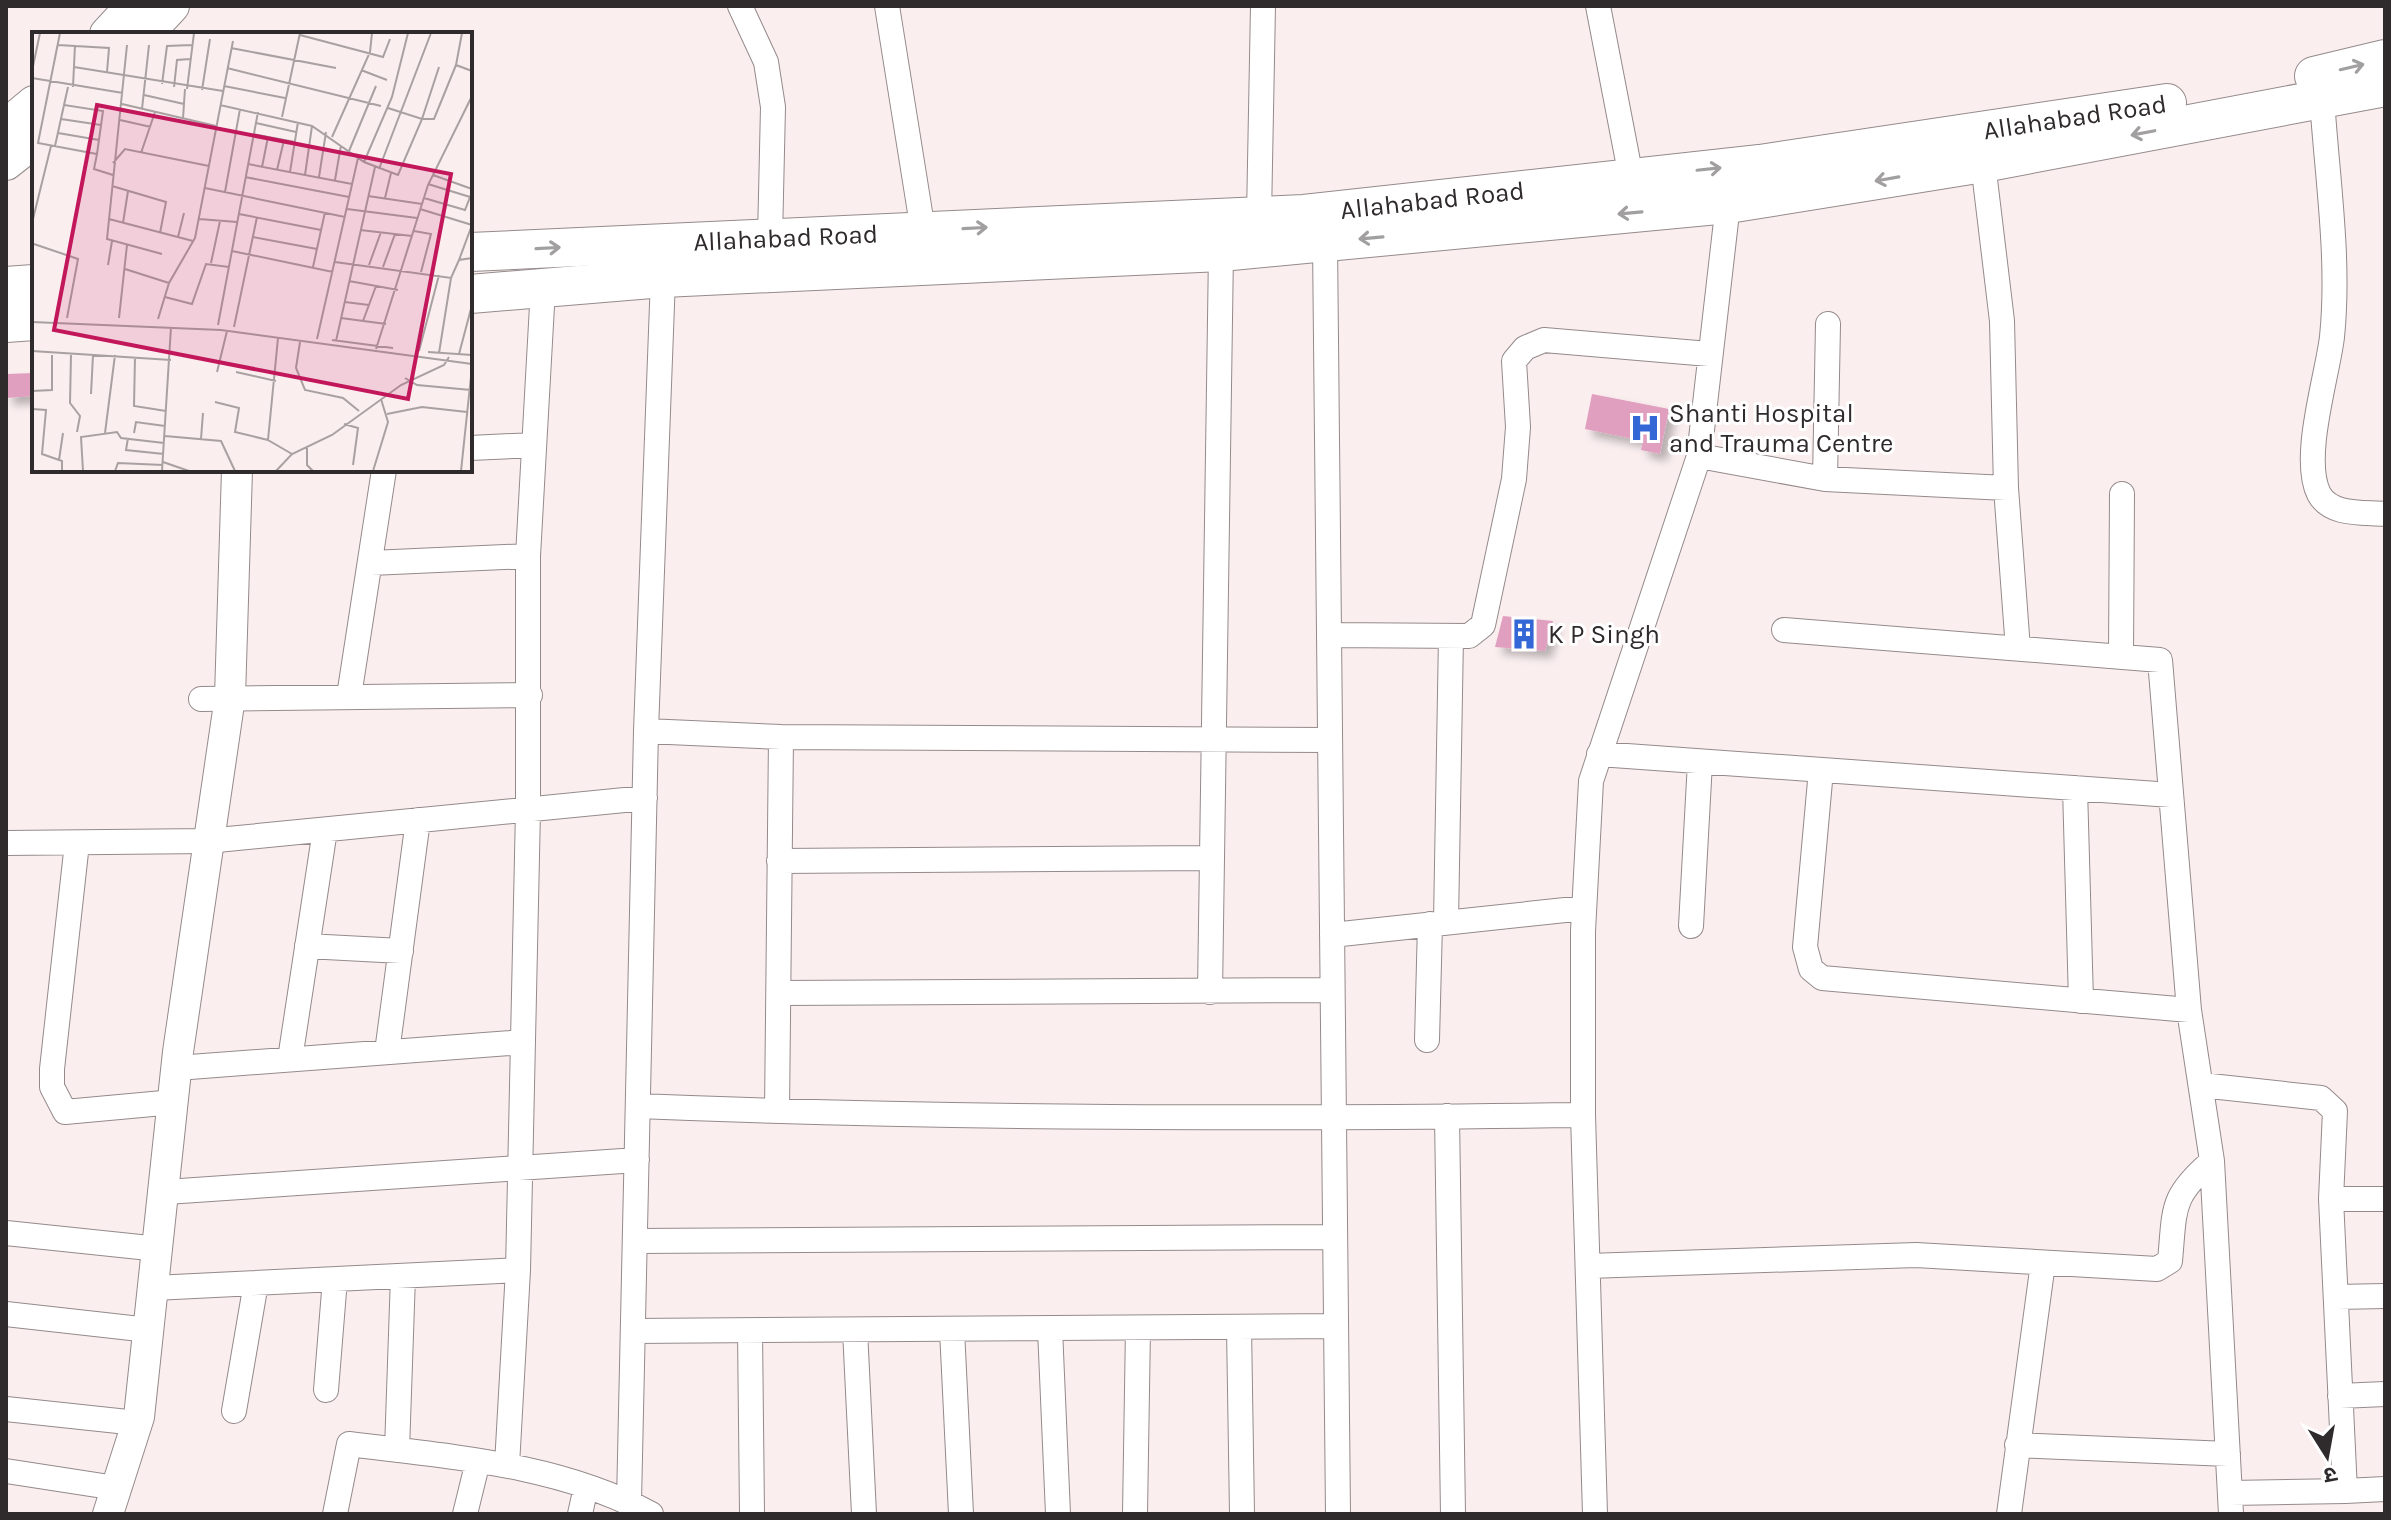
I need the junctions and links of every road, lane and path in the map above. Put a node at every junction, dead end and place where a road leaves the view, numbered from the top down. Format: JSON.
{"nodes":[{"id":1,"x":133,"y":6,"type":"edge"},
{"id":2,"x":172,"y":6,"type":"edge"},
{"id":3,"x":740,"y":6,"type":"edge"},
{"id":4,"x":887,"y":6,"type":"edge"},
{"id":5,"x":1263,"y":6,"type":"edge"},
{"id":6,"x":1598,"y":6,"type":"edge"},
{"id":7,"x":109,"y":32,"type":"edge"},
{"id":8,"x":148,"y":32,"type":"edge"},
{"id":9,"x":2385,"y":59,"type":"edge"},
{"id":10,"x":2385,"y":87,"type":"edge"},
{"id":11,"x":2322,"y":99,"type":"junction"},
{"id":12,"x":22,"y":119,"type":"edge"},
{"id":13,"x":6,"y":163,"type":"edge"},
{"id":14,"x":1983,"y":163,"type":"junction"},
{"id":15,"x":1631,"y":177,"type":"junction"},
{"id":16,"x":1728,"y":204,"type":"junction"},
{"id":17,"x":1259,"y":216,"type":"junction"},
{"id":18,"x":923,"y":231,"type":"junction"},
{"id":19,"x":770,"y":238,"type":"junction"},
{"id":20,"x":1325,"y":242,"type":"junction"},
{"id":21,"x":472,"y":252,"type":"edge"},
{"id":22,"x":1221,"y":252,"type":"junction"},
{"id":23,"x":663,"y":278,"type":"junction"},
{"id":24,"x":32,"y":284,"type":"edge"},
{"id":25,"x":6,"y":286,"type":"edge"},
{"id":26,"x":543,"y":288,"type":"junction"},
{"id":27,"x":472,"y":294,"type":"edge"},
{"id":28,"x":32,"y":321,"type":"edge"},
{"id":29,"x":6,"y":323,"type":"edge"},
{"id":30,"x":1828,"y":324,"type":"dead end"},
{"id":31,"x":1709,"y":354,"type":"junction"},
{"id":32,"x":534,"y":445,"type":"junction"},
{"id":33,"x":472,"y":448,"type":"edge"},
{"id":34,"x":1699,"y":456,"type":"junction"},
{"id":35,"x":237,"y":472,"type":"edge"},
{"id":36,"x":384,"y":472,"type":"edge"},
{"id":37,"x":1825,"y":479,"type":"junction"},
{"id":38,"x":2006,"y":488,"type":"junction"},
{"id":39,"x":2122,"y":494,"type":"dead end"},
{"id":40,"x":2385,"y":514,"type":"edge"},
{"id":41,"x":528,"y":556,"type":"junction"},
{"id":42,"x":371,"y":563,"type":"junction"},
{"id":43,"x":1784,"y":630,"type":"dead end"},
{"id":44,"x":1330,"y":635,"type":"junction"},
{"id":45,"x":1451,"y":636,"type":"junction"},
{"id":46,"x":2018,"y":649,"type":"junction"},
{"id":47,"x":2121,"y":656,"type":"junction"},
{"id":48,"x":530,"y":695,"type":"junction"},
{"id":49,"x":349,"y":696,"type":"junction"},
{"id":50,"x":215,"y":698,"type":"junction"},
{"id":51,"x":646,"y":731,"type":"junction"},
{"id":52,"x":781,"y":737,"type":"junction"},
{"id":53,"x":1211,"y":738,"type":"junction"},
{"id":54,"x":1330,"y":740,"type":"junction"},
{"id":55,"x":1599,"y":754,"type":"junction"},
{"id":56,"x":1700,"y":762,"type":"junction"},
{"id":57,"x":1821,"y":770,"type":"junction"},
{"id":58,"x":2075,"y":788,"type":"junction"},
{"id":59,"x":2171,"y":795,"type":"junction"},
{"id":60,"x":645,"y":798,"type":"junction"},
{"id":61,"x":528,"y":810,"type":"junction"},
{"id":62,"x":418,"y":820,"type":"junction"},
{"id":63,"x":325,"y":830,"type":"junction"},
{"id":64,"x":207,"y":841,"type":"junction"},
{"id":65,"x":6,"y":843,"type":"edge"},
{"id":66,"x":77,"y":843,"type":"junction"},
{"id":67,"x":1210,"y":858,"type":"junction"},
{"id":68,"x":779,"y":861,"type":"junction"},
{"id":69,"x":1584,"y":908,"type":"junction"},
{"id":70,"x":1438,"y":923,"type":"junction"},
{"id":71,"x":1691,"y":926,"type":"dead end"},
{"id":72,"x":1332,"y":935,"type":"junction"},
{"id":73,"x":307,"y":946,"type":"junction"},
{"id":74,"x":401,"y":951,"type":"junction"},
{"id":75,"x":1332,"y":990,"type":"junction"},
{"id":76,"x":1210,"y":992,"type":"junction"},
{"id":77,"x":779,"y":993,"type":"junction"},
{"id":78,"x":2081,"y":1001,"type":"junction"},
{"id":79,"x":2189,"y":1010,"type":"junction"},
{"id":80,"x":1427,"y":1040,"type":"dead end"},
{"id":81,"x":523,"y":1042,"type":"junction"},
{"id":82,"x":387,"y":1052,"type":"junction"},
{"id":83,"x":290,"y":1059,"type":"junction"},
{"id":84,"x":177,"y":1068,"type":"junction"},
{"id":85,"x":2201,"y":1085,"type":"junction"},
{"id":86,"x":174,"y":1102,"type":"junction"},
{"id":87,"x":638,"y":1106,"type":"junction"},
{"id":88,"x":777,"y":1111,"type":"junction"},
{"id":89,"x":1583,"y":1115,"type":"junction"},
{"id":90,"x":1447,"y":1116,"type":"junction"},
{"id":91,"x":1334,"y":1118,"type":"junction"},
{"id":92,"x":637,"y":1160,"type":"junction"},
{"id":93,"x":2212,"y":1161,"type":"junction"},
{"id":94,"x":520,"y":1167,"type":"junction"},
{"id":95,"x":166,"y":1192,"type":"junction"},
{"id":96,"x":2331,"y":1199,"type":"junction"},
{"id":97,"x":2385,"y":1199,"type":"edge"},
{"id":98,"x":6,"y":1233,"type":"edge"},
{"id":99,"x":1335,"y":1237,"type":"junction"},
{"id":100,"x":635,"y":1241,"type":"junction"},
{"id":101,"x":159,"y":1249,"type":"junction"},
{"id":102,"x":2043,"y":1263,"type":"junction"},
{"id":103,"x":1588,"y":1266,"type":"junction"},
{"id":104,"x":518,"y":1270,"type":"junction"},
{"id":105,"x":403,"y":1276,"type":"junction"},
{"id":106,"x":335,"y":1279,"type":"junction"},
{"id":107,"x":256,"y":1283,"type":"junction"},
{"id":108,"x":154,"y":1288,"type":"junction"},
{"id":109,"x":2385,"y":1296,"type":"edge"},
{"id":110,"x":2336,"y":1297,"type":"junction"},
{"id":111,"x":6,"y":1314,"type":"edge"},
{"id":112,"x":1336,"y":1326,"type":"junction"},
{"id":113,"x":1239,"y":1327,"type":"junction"},
{"id":114,"x":1138,"y":1328,"type":"junction"},
{"id":115,"x":1050,"y":1329,"type":"junction"},
{"id":116,"x":149,"y":1330,"type":"junction"},
{"id":117,"x":855,"y":1330,"type":"junction"},
{"id":118,"x":952,"y":1330,"type":"junction"},
{"id":119,"x":633,"y":1331,"type":"junction"},
{"id":120,"x":750,"y":1331,"type":"junction"},
{"id":121,"x":326,"y":1390,"type":"dead end"},
{"id":122,"x":2385,"y":1394,"type":"edge"},
{"id":123,"x":2340,"y":1396,"type":"junction"},
{"id":124,"x":6,"y":1409,"type":"edge"},
{"id":125,"x":234,"y":1411,"type":"dead end"},
{"id":126,"x":137,"y":1423,"type":"junction"},
{"id":127,"x":2017,"y":1445,"type":"junction"},
{"id":128,"x":397,"y":1450,"type":"junction"},
{"id":129,"x":2228,"y":1454,"type":"junction"},
{"id":130,"x":478,"y":1461,"type":"junction"},
{"id":131,"x":507,"y":1465,"type":"junction"},
{"id":132,"x":6,"y":1471,"type":"edge"},
{"id":133,"x":586,"y":1487,"type":"junction"},
{"id":134,"x":2385,"y":1489,"type":"edge"},
{"id":135,"x":2345,"y":1491,"type":"junction"},
{"id":136,"x":112,"y":1501,"type":"edge"},
{"id":137,"x":629,"y":1502,"type":"junction"},
{"id":138,"x":2230,"y":1504,"type":"edge"},
{"id":139,"x":335,"y":1514,"type":"edge"},
{"id":140,"x":465,"y":1514,"type":"edge"},
{"id":141,"x":580,"y":1514,"type":"edge"},
{"id":142,"x":651,"y":1514,"type":"edge"},
{"id":143,"x":752,"y":1514,"type":"edge"},
{"id":144,"x":864,"y":1514,"type":"edge"},
{"id":145,"x":961,"y":1514,"type":"edge"},
{"id":146,"x":1058,"y":1514,"type":"edge"},
{"id":147,"x":1135,"y":1514,"type":"edge"},
{"id":148,"x":1242,"y":1514,"type":"edge"},
{"id":149,"x":1338,"y":1514,"type":"edge"},
{"id":150,"x":1453,"y":1514,"type":"edge"},
{"id":151,"x":1595,"y":1514,"type":"edge"},
{"id":152,"x":2009,"y":1514,"type":"edge"}],
"edges":[{"from":1,"to":7,"type":"main road"},
{"from":2,"to":8,"type":"main road"},
{"from":3,"to":19,"type":"street"},
{"from":4,"to":18,"type":"street"},
{"from":5,"to":17,"type":"street"},
{"from":6,"to":15,"type":"street"},
{"from":15,"to":9,"type":"main road","name":"Allahabad Road","one_way":true},
{"from":10,"to":11,"type":"main road"},
{"from":11,"to":14,"type":"main road","one_way":true},
{"from":11,"to":40,"type":"street"},
{"from":12,"to":13,"type":"main road"},
{"from":14,"to":16,"type":"main road","one_way":true},
{"from":14,"to":38,"type":"street"},
{"from":15,"to":17,"type":"main road","name":"Allahabad Road"},
{"from":16,"to":20,"type":"main road","one_way":true},
{"from":16,"to":31,"type":"street"},
{"from":18,"to":17,"type":"main road","name":"Allahabad Road","one_way":true},
{"from":18,"to":19,"type":"main road","name":"Allahabad Road"},
{"from":21,"to":19,"type":"main road","name":"Allahabad Road","one_way":true},
{"from":20,"to":22,"type":"main road"},
{"from":20,"to":44,"type":"street"},
{"from":22,"to":23,"type":"main road"},
{"from":22,"to":53,"type":"street"},
{"from":23,"to":26,"type":"main road"},
{"from":23,"to":51,"type":"street"},
{"from":24,"to":25,"type":"main road"},
{"from":26,"to":27,"type":"main road"},
{"from":26,"to":32,"type":"street"},
{"from":28,"to":29,"type":"main road"},
{"from":30,"to":37,"type":"street"},
{"from":31,"to":34,"type":"street"},
{"from":31,"to":45,"type":"street"},
{"from":32,"to":33,"type":"street"},
{"from":32,"to":41,"type":"street"},
{"from":34,"to":37,"type":"street"},
{"from":34,"to":55,"type":"street"},
{"from":35,"to":50,"type":"street"},
{"from":36,"to":42,"type":"street"},
{"from":37,"to":38,"type":"street"},
{"from":38,"to":46,"type":"street"},
{"from":39,"to":47,"type":"street"},
{"from":41,"to":42,"type":"street"},
{"from":41,"to":48,"type":"street"},
{"from":42,"to":49,"type":"street"},
{"from":43,"to":46,"type":"street"},
{"from":44,"to":45,"type":"street"},
{"from":44,"to":54,"type":"street"},
{"from":45,"to":70,"type":"street"},
{"from":46,"to":47,"type":"street"},
{"from":47,"to":59,"type":"street"},
{"from":48,"to":49,"type":"street"},
{"from":48,"to":61,"type":"street"},
{"from":49,"to":50,"type":"street"},
{"from":50,"to":64,"type":"street"},
{"from":51,"to":52,"type":"street"},
{"from":51,"to":60,"type":"street"},
{"from":52,"to":53,"type":"street"},
{"from":52,"to":68,"type":"street"},
{"from":53,"to":54,"type":"street"},
{"from":53,"to":67,"type":"street"},
{"from":54,"to":72,"type":"street"},
{"from":55,"to":56,"type":"street"},
{"from":55,"to":69,"type":"street"},
{"from":56,"to":57,"type":"street"},
{"from":56,"to":71,"type":"street"},
{"from":57,"to":58,"type":"street"},
{"from":57,"to":78,"type":"street"},
{"from":58,"to":59,"type":"street"},
{"from":58,"to":78,"type":"street"},
{"from":59,"to":79,"type":"street"},
{"from":60,"to":61,"type":"street"},
{"from":60,"to":87,"type":"street"},
{"from":61,"to":62,"type":"street"},
{"from":61,"to":81,"type":"street"},
{"from":62,"to":63,"type":"street"},
{"from":62,"to":74,"type":"street"},
{"from":63,"to":64,"type":"street"},
{"from":63,"to":73,"type":"street"},
{"from":64,"to":66,"type":"street"},
{"from":64,"to":84,"type":"street"},
{"from":65,"to":66,"type":"street"},
{"from":66,"to":86,"type":"street"},
{"from":67,"to":68,"type":"street"},
{"from":67,"to":76,"type":"street"},
{"from":68,"to":77,"type":"street"},
{"from":69,"to":70,"type":"street"},
{"from":69,"to":89,"type":"street"},
{"from":70,"to":72,"type":"street"},
{"from":70,"to":80,"type":"street"},
{"from":72,"to":75,"type":"street"},
{"from":73,"to":74,"type":"street"},
{"from":73,"to":83,"type":"street"},
{"from":74,"to":82,"type":"street"},
{"from":75,"to":76,"type":"street"},
{"from":75,"to":91,"type":"street"},
{"from":76,"to":77,"type":"street"},
{"from":77,"to":88,"type":"street"},
{"from":78,"to":79,"type":"street"},
{"from":79,"to":85,"type":"street"},
{"from":81,"to":82,"type":"street"},
{"from":81,"to":94,"type":"street"},
{"from":82,"to":83,"type":"street"},
{"from":83,"to":84,"type":"street"},
{"from":84,"to":86,"type":"street"},
{"from":85,"to":93,"type":"street"},
{"from":85,"to":96,"type":"street"},
{"from":86,"to":95,"type":"street"},
{"from":87,"to":88,"type":"street"},
{"from":87,"to":92,"type":"street"},
{"from":88,"to":91,"type":"street"},
{"from":89,"to":90,"type":"street"},
{"from":89,"to":103,"type":"street"},
{"from":90,"to":91,"type":"street"},
{"from":90,"to":150,"type":"street"},
{"from":91,"to":99,"type":"street"},
{"from":92,"to":94,"type":"street"},
{"from":92,"to":100,"type":"street"},
{"from":93,"to":102,"type":"street"},
{"from":93,"to":129,"type":"street"},
{"from":94,"to":95,"type":"street"},
{"from":94,"to":104,"type":"street"},
{"from":95,"to":101,"type":"street"},
{"from":96,"to":97,"type":"street"},
{"from":96,"to":110,"type":"street"},
{"from":98,"to":101,"type":"street"},
{"from":99,"to":100,"type":"street"},
{"from":99,"to":112,"type":"street"},
{"from":100,"to":119,"type":"street"},
{"from":101,"to":108,"type":"street"},
{"from":102,"to":103,"type":"street"},
{"from":102,"to":127,"type":"street"},
{"from":103,"to":151,"type":"street"},
{"from":104,"to":105,"type":"street"},
{"from":104,"to":131,"type":"street"},
{"from":105,"to":106,"type":"street"},
{"from":105,"to":128,"type":"street"},
{"from":106,"to":107,"type":"street"},
{"from":106,"to":121,"type":"street"},
{"from":107,"to":108,"type":"street"},
{"from":107,"to":125,"type":"street"},
{"from":108,"to":116,"type":"street"},
{"from":109,"to":110,"type":"street"},
{"from":110,"to":123,"type":"street"},
{"from":111,"to":116,"type":"street"},
{"from":112,"to":113,"type":"street"},
{"from":112,"to":149,"type":"street"},
{"from":113,"to":114,"type":"street"},
{"from":113,"to":148,"type":"street"},
{"from":114,"to":115,"type":"street"},
{"from":114,"to":147,"type":"street"},
{"from":115,"to":118,"type":"street"},
{"from":115,"to":146,"type":"street"},
{"from":116,"to":126,"type":"street"},
{"from":117,"to":118,"type":"street"},
{"from":117,"to":120,"type":"street"},
{"from":117,"to":144,"type":"street"},
{"from":118,"to":145,"type":"street"},
{"from":119,"to":120,"type":"street"},
{"from":119,"to":137,"type":"street"},
{"from":120,"to":143,"type":"street"},
{"from":122,"to":123,"type":"street"},
{"from":123,"to":135,"type":"street"},
{"from":124,"to":126,"type":"street"},
{"from":126,"to":136,"type":"street"},
{"from":127,"to":129,"type":"street"},
{"from":127,"to":152,"type":"street"},
{"from":128,"to":130,"type":"street"},
{"from":128,"to":139,"type":"street"},
{"from":129,"to":138,"type":"street"},
{"from":130,"to":131,"type":"street"},
{"from":130,"to":140,"type":"street"},
{"from":131,"to":133,"type":"street"},
{"from":132,"to":136,"type":"street"},
{"from":133,"to":137,"type":"street"},
{"from":133,"to":141,"type":"street"},
{"from":134,"to":135,"type":"street"},
{"from":135,"to":138,"type":"street"},
{"from":137,"to":142,"type":"street"}]}
